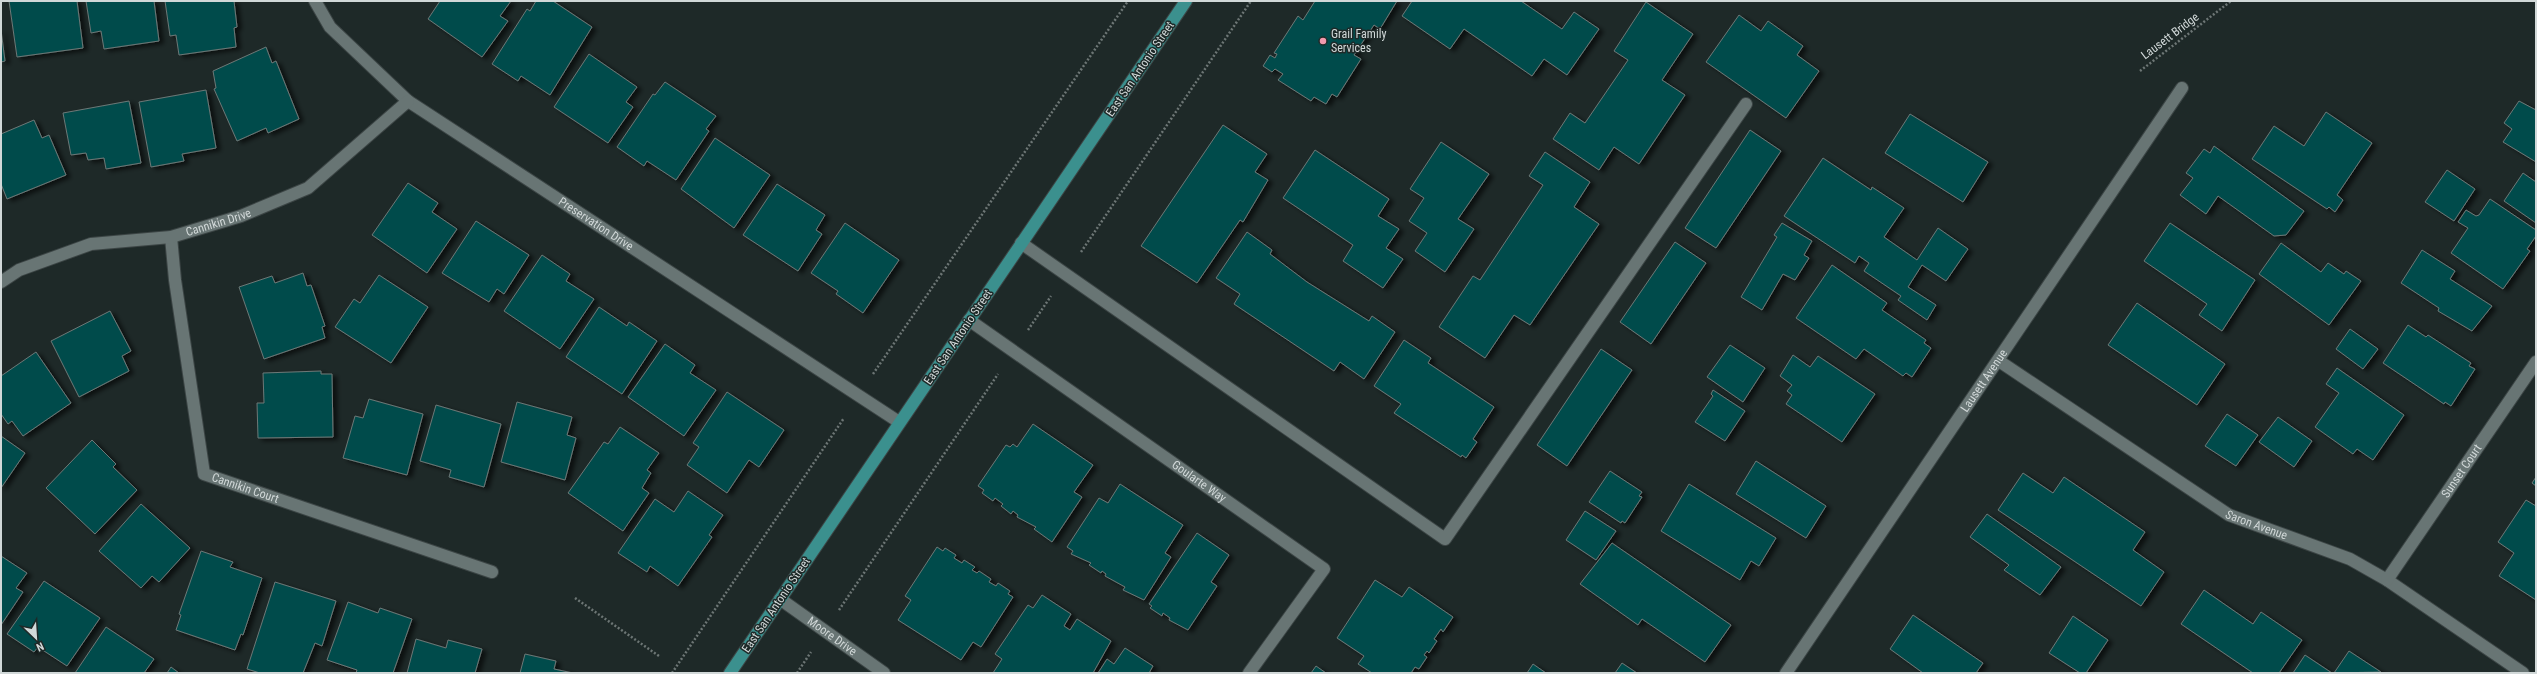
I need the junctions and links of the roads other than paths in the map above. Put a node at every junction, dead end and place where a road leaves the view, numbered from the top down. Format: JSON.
{"nodes":[{"id":1,"x":315,"y":1,"type":"edge"},
{"id":2,"x":1186,"y":1,"type":"edge"},
{"id":3,"x":2182,"y":88,"type":"dead end"},
{"id":4,"x":408,"y":101,"type":"junction"},
{"id":5,"x":1746,"y":104,"type":"dead end"},
{"id":6,"x":171,"y":237,"type":"junction"},
{"id":7,"x":1022,"y":243,"type":"junction"},
{"id":8,"x":1,"y":282,"type":"edge"},
{"id":9,"x":969,"y":320,"type":"junction"},
{"id":10,"x":1999,"y":361,"type":"junction"},
{"id":11,"x":2536,"y":362,"type":"edge"},
{"id":12,"x":899,"y":422,"type":"junction"},
{"id":13,"x":492,"y":572,"type":"dead end"},
{"id":14,"x":2387,"y":580,"type":"junction"},
{"id":15,"x":780,"y":599,"type":"junction"},
{"id":16,"x":730,"y":673,"type":"edge"},
{"id":17,"x":884,"y":673,"type":"edge"},
{"id":18,"x":1249,"y":673,"type":"edge"},
{"id":19,"x":1786,"y":673,"type":"edge"},
{"id":20,"x":2523,"y":673,"type":"edge"}],
"edges":[{"from":1,"to":4,"type":"street","name":"Preservation Drive"},
{"from":2,"to":7,"type":"main road","name":"East San Antonio Street"},
{"from":3,"to":10,"type":"street","name":"Lausett Avenue"},
{"from":4,"to":6,"type":"street","name":"Cannikin Drive"},
{"from":4,"to":12,"type":"street","name":"Preservation Drive"},
{"from":5,"to":7,"type":"street"},
{"from":6,"to":8,"type":"street","name":"Cannikin Drive"},
{"from":6,"to":13,"type":"street","name":"Cannikin Court"},
{"from":7,"to":9,"type":"main road","name":"East San Antonio Street"},
{"from":9,"to":12,"type":"main road","name":"East San Antonio Street"},
{"from":9,"to":18,"type":"street","name":"Goularte Way"},
{"from":10,"to":14,"type":"street","name":"Saron Avenue"},
{"from":10,"to":19,"type":"street","name":"Lausett Avenue"},
{"from":11,"to":14,"type":"street","name":"Sunset Court"},
{"from":12,"to":15,"type":"main road","name":"East San Antonio Street"},
{"from":14,"to":20,"type":"street","name":"Saron Avenue"},
{"from":15,"to":16,"type":"main road","name":"East San Antonio Street"},
{"from":15,"to":17,"type":"street","name":"Moore Drive"}]}
